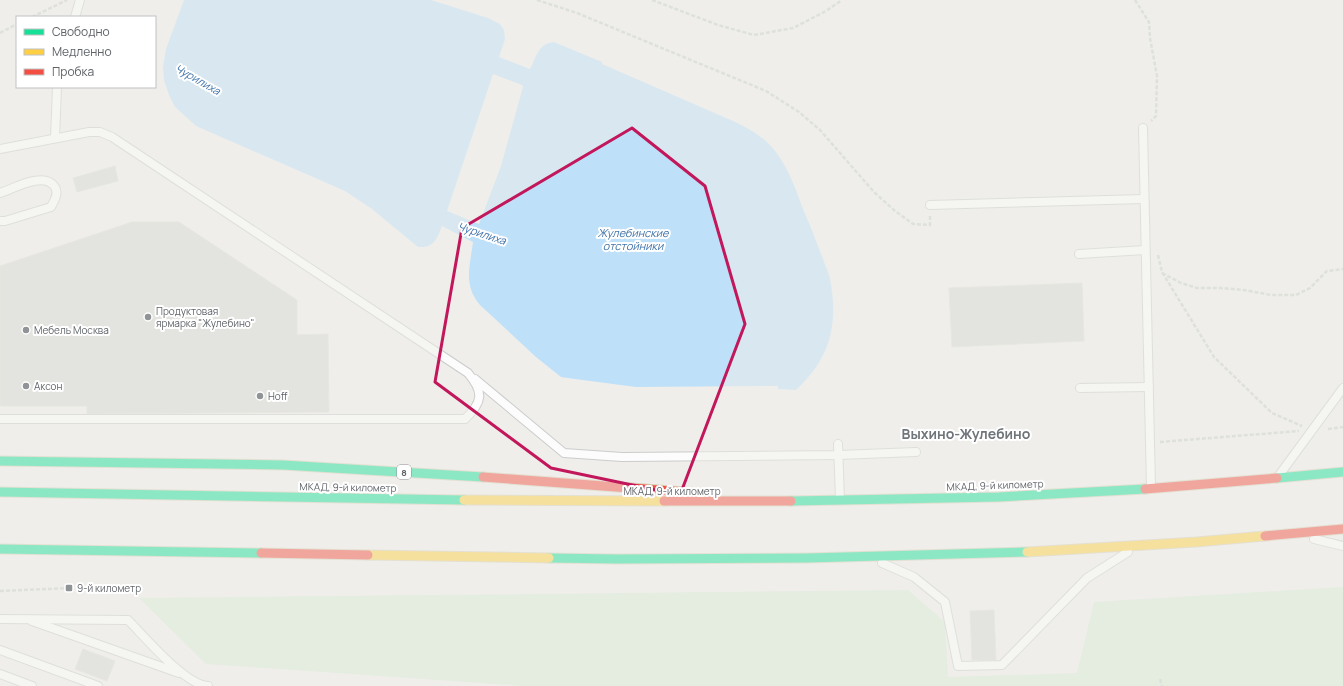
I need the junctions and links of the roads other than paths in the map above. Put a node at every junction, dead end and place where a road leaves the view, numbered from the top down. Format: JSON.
{"nodes":[{"id":1,"x":80,"y":0,"type":"edge"},
{"id":2,"x":75,"y":16,"type":"edge"},
{"id":3,"x":57,"y":88,"type":"edge"},
{"id":4,"x":1143,"y":128,"type":"road end"},
{"id":5,"x":55,"y":138,"type":"junction"},
{"id":6,"x":0,"y":150,"type":"edge"},
{"id":7,"x":0,"y":193,"type":"edge"},
{"id":8,"x":1144,"y":199,"type":"junction"},
{"id":9,"x":930,"y":205,"type":"road end"},
{"id":10,"x":0,"y":221,"type":"edge"},
{"id":11,"x":1145,"y":250,"type":"junction"},
{"id":12,"x":1079,"y":254,"type":"dead end"},
{"id":13,"x":468,"y":373,"type":"junction"},
{"id":14,"x":1149,"y":387,"type":"junction"},
{"id":15,"x":1080,"y":388,"type":"dead end"},
{"id":16,"x":1343,"y":388,"type":"edge"},
{"id":17,"x":0,"y":419,"type":"edge"},
{"id":18,"x":838,"y":444,"type":"dead end"},
{"id":19,"x":916,"y":452,"type":"dead end"},
{"id":20,"x":838,"y":455,"type":"junction"},
{"id":21,"x":0,"y":461,"type":"edge"},
{"id":22,"x":1343,"y":472,"type":"edge"},
{"id":23,"x":1277,"y":478,"type":"junction"},
{"id":24,"x":1151,"y":488,"type":"junction"},
{"id":25,"x":0,"y":492,"type":"edge"},
{"id":26,"x":840,"y":500,"type":"junction"},
{"id":27,"x":806,"y":501,"type":"junction"},
{"id":28,"x":1343,"y":529,"type":"edge"},
{"id":29,"x":1292,"y":534,"type":"junction"},
{"id":30,"x":1139,"y":545,"type":"junction"},
{"id":31,"x":1343,"y":546,"type":"edge"},
{"id":32,"x":0,"y":548,"type":"edge"},
{"id":33,"x":866,"y":556,"type":"junction"},
{"id":34,"x":0,"y":619,"type":"edge"},
{"id":35,"x":25,"y":619,"type":"junction"},
{"id":36,"x":0,"y":650,"type":"edge"},
{"id":37,"x":0,"y":674,"type":"edge"},
{"id":38,"x":181,"y":674,"type":"junction"},
{"id":39,"x":14,"y":683,"type":"edge"},
{"id":40,"x":32,"y":686,"type":"edge"},
{"id":41,"x":98,"y":686,"type":"edge"},
{"id":42,"x":201,"y":686,"type":"edge"},
{"id":43,"x":208,"y":686,"type":"edge"}],
"edges":[{"from":1,"to":2,"type":"lane"},
{"from":3,"to":5,"type":"lane"},
{"from":4,"to":8,"type":"lane"},
{"from":5,"to":6,"type":"lane"},
{"from":5,"to":13,"type":"lane"},
{"from":7,"to":10,"type":"lane"},
{"from":8,"to":9,"type":"lane"},
{"from":8,"to":11,"type":"lane"},
{"from":11,"to":12,"type":"lane"},
{"from":11,"to":14,"type":"lane"},
{"from":13,"to":17,"type":"lane"},
{"from":13,"to":20,"type":"lane"},
{"from":14,"to":15,"type":"lane"},
{"from":14,"to":24,"type":"lane"},
{"from":16,"to":23,"type":"lane"},
{"from":18,"to":20,"type":"lane"},
{"from":19,"to":20,"type":"lane"},
{"from":20,"to":26,"type":"lane"},
{"from":21,"to":27,"type":"main road","number":"8"},
{"from":22,"to":23,"type":"main road","name":"МКАД, 9-й километр"},
{"from":23,"to":24,"type":"main road","name":"МКАД, 9-й километр"},
{"from":24,"to":26,"type":"main road","name":"МКАД, 9-й километр"},
{"from":25,"to":27,"type":"main road","name":"МКАД, 9-й километр"},
{"from":26,"to":27,"type":"main road","name":"МКАД, 9-й километр"},
{"from":28,"to":29,"type":"main road"},
{"from":29,"to":30,"type":"main road"},
{"from":29,"to":31,"type":"lane"},
{"from":30,"to":33,"type":"main road"},
{"from":30,"to":33,"type":"lane"},
{"from":32,"to":33,"type":"main road"},
{"from":34,"to":35,"type":"lane"},
{"from":35,"to":38,"type":"lane"},
{"from":35,"to":38,"type":"lane"},
{"from":36,"to":41,"type":"lane"},
{"from":37,"to":39,"type":"lane"},
{"from":38,"to":42,"type":"lane"},
{"from":39,"to":40,"type":"lane"},
{"from":42,"to":43,"type":"lane"}]}
